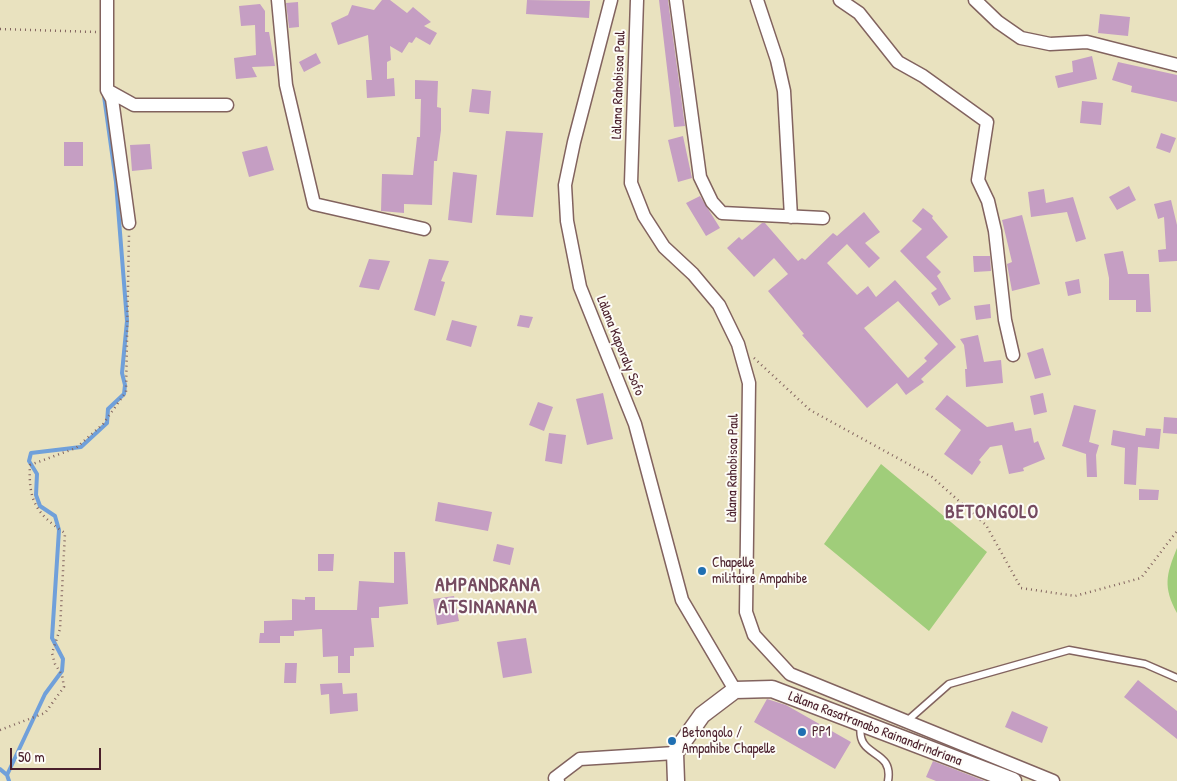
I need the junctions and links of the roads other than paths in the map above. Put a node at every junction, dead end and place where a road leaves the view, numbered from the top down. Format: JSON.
{"nodes":[{"id":1,"x":107,"y":0,"type":"edge"},
{"id":2,"x":278,"y":0,"type":"edge"},
{"id":3,"x":612,"y":0,"type":"edge"},
{"id":4,"x":637,"y":0,"type":"edge"},
{"id":5,"x":676,"y":0,"type":"edge"},
{"id":6,"x":756,"y":0,"type":"edge"},
{"id":7,"x":840,"y":0,"type":"edge"},
{"id":8,"x":975,"y":0,"type":"edge"},
{"id":9,"x":1177,"y":65,"type":"edge"},
{"id":10,"x":107,"y":90,"type":"junction"},
{"id":11,"x":227,"y":105,"type":"dead end"},
{"id":12,"x":791,"y":217,"type":"junction"},
{"id":13,"x":823,"y":218,"type":"dead end"},
{"id":14,"x":129,"y":224,"type":"road end"},
{"id":15,"x":424,"y":229,"type":"dead end"},
{"id":16,"x":1013,"y":354,"type":"dead end"},
{"id":17,"x":1177,"y":678,"type":"edge"},
{"id":18,"x":735,"y":690,"type":"junction"},
{"id":19,"x":907,"y":721,"type":"junction"},
{"id":20,"x":861,"y":724,"type":"junction"},
{"id":21,"x":675,"y":752,"type":"junction"},
{"id":22,"x":558,"y":781,"type":"edge"},
{"id":23,"x":676,"y":781,"type":"edge"},
{"id":24,"x":889,"y":781,"type":"edge"},
{"id":25,"x":1013,"y":781,"type":"edge"},
{"id":26,"x":1053,"y":781,"type":"edge"}],
"edges":[{"from":1,"to":10,"type":"street"},
{"from":2,"to":15,"type":"street"},
{"from":3,"to":18,"type":"street","name":"Làlana Kaporaly Sofo"},
{"from":4,"to":19,"type":"street","name":"Làlana Rahobisoa Paul"},
{"from":5,"to":12,"type":"street"},
{"from":6,"to":12,"type":"street"},
{"from":7,"to":16,"type":"street"},
{"from":8,"to":9,"type":"street"},
{"from":10,"to":11,"type":"street"},
{"from":10,"to":14,"type":"street"},
{"from":12,"to":13,"type":"street"},
{"from":17,"to":19,"type":"lane"},
{"from":18,"to":20,"type":"street","name":"Làlana Rasatranabo Rainandrindriana"},
{"from":18,"to":21,"type":"street"},
{"from":19,"to":26,"type":"street","name":"Làlana Rahobisoa Paul"},
{"from":20,"to":24,"type":"lane"},
{"from":20,"to":25,"type":"street","name":"Làlana Rasatranabo Rainandrindriana"},
{"from":21,"to":22,"type":"street"},
{"from":21,"to":23,"type":"street"}]}
